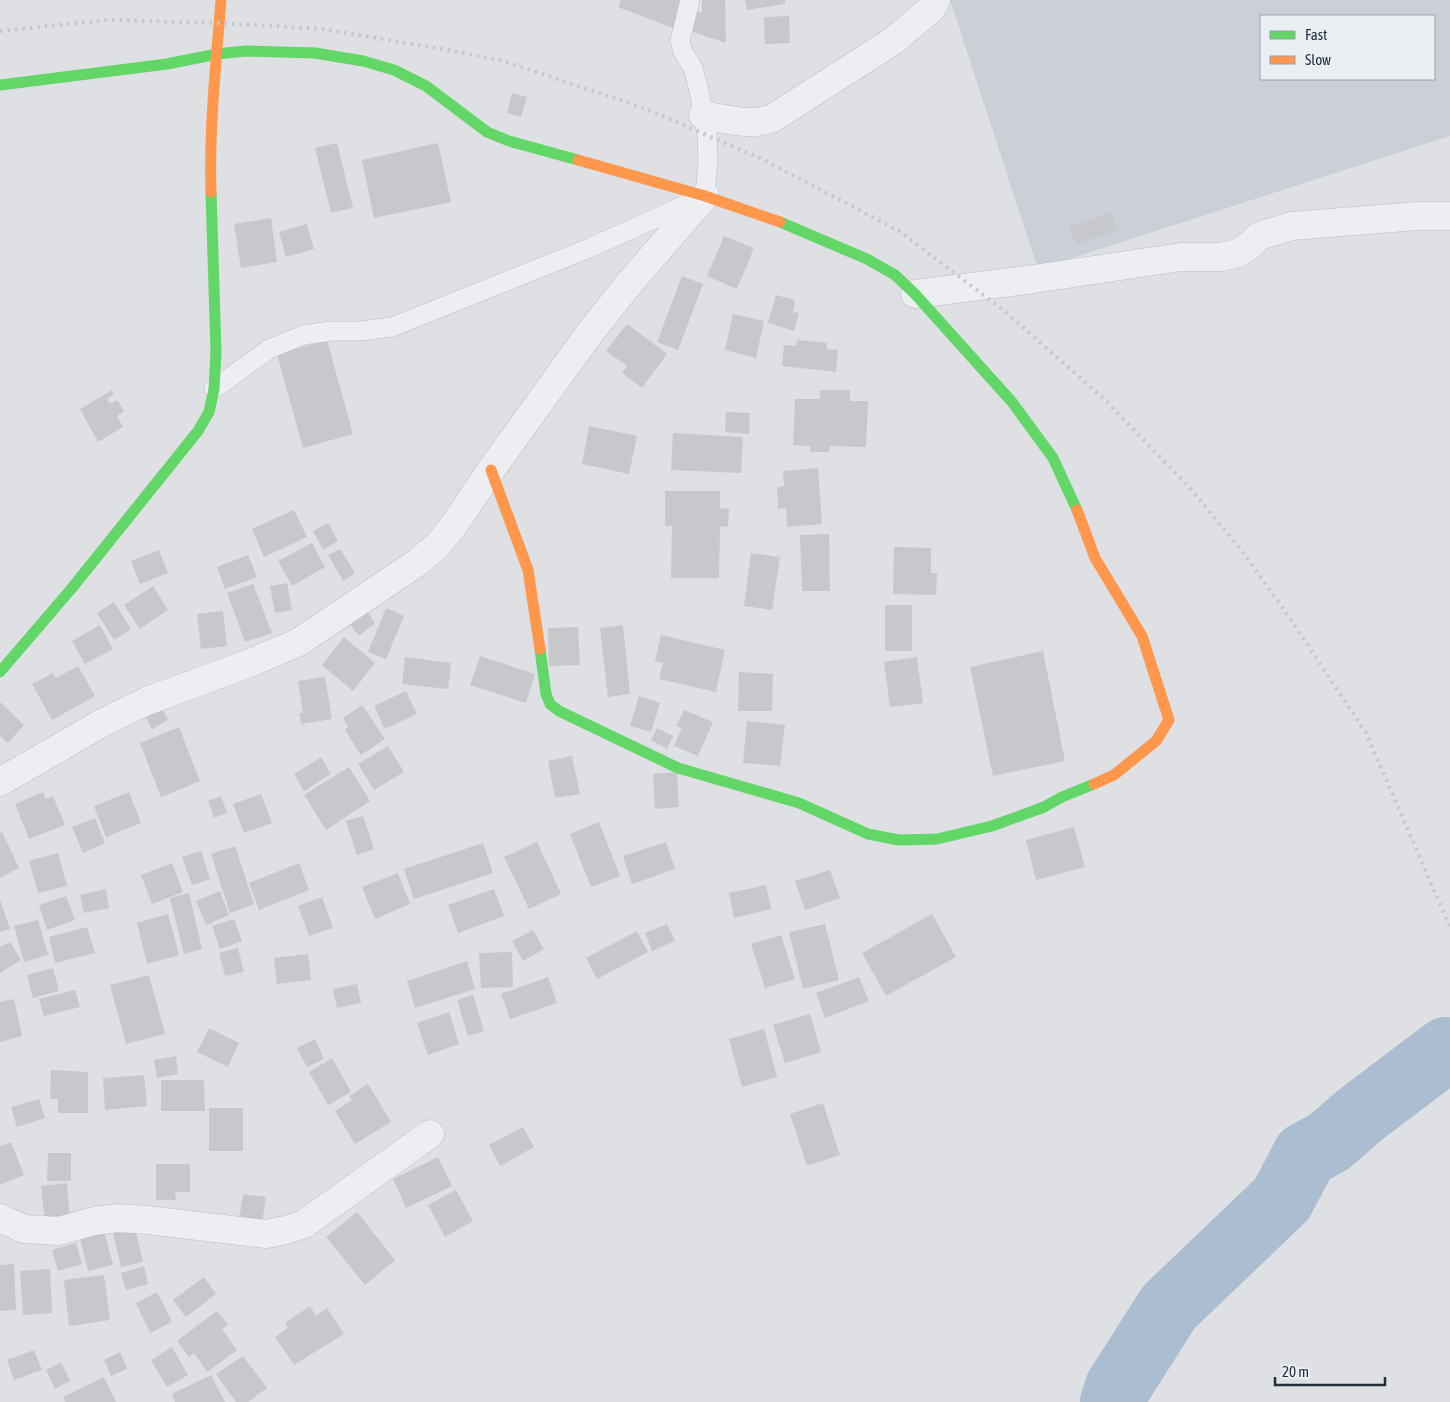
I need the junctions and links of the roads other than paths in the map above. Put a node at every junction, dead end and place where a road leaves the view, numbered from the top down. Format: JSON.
{"nodes":[{"id":1,"x":221,"y":0,"type":"edge"},
{"id":2,"x":690,"y":0,"type":"edge"},
{"id":3,"x":936,"y":0,"type":"edge"},
{"id":4,"x":216,"y":54,"type":"junction"},
{"id":5,"x":0,"y":85,"type":"edge"},
{"id":6,"x":703,"y":115,"type":"junction"},
{"id":7,"x":705,"y":196,"type":"junction"},
{"id":8,"x":1450,"y":216,"type":"edge"},
{"id":9,"x":915,"y":294,"type":"junction"},
{"id":10,"x":214,"y":389,"type":"junction"},
{"id":11,"x":491,"y":470,"type":"junction"},
{"id":12,"x":0,"y":672,"type":"edge"},
{"id":13,"x":0,"y":782,"type":"edge"},
{"id":14,"x":430,"y":1134,"type":"dead end"},
{"id":15,"x":0,"y":1218,"type":"edge"}],
"edges":[{"from":1,"to":4,"type":"street"},
{"from":2,"to":6,"type":"lane"},
{"from":3,"to":6,"type":"street"},
{"from":4,"to":5,"type":"street"},
{"from":4,"to":7,"type":"street"},
{"from":4,"to":10,"type":"street"},
{"from":6,"to":7,"type":"lane"},
{"from":7,"to":9,"type":"street"},
{"from":7,"to":10,"type":"lane"},
{"from":7,"to":11,"type":"street"},
{"from":8,"to":9,"type":"street"},
{"from":9,"to":11,"type":"street"},
{"from":10,"to":12,"type":"street"},
{"from":11,"to":13,"type":"street"},
{"from":14,"to":15,"type":"street"}]}
